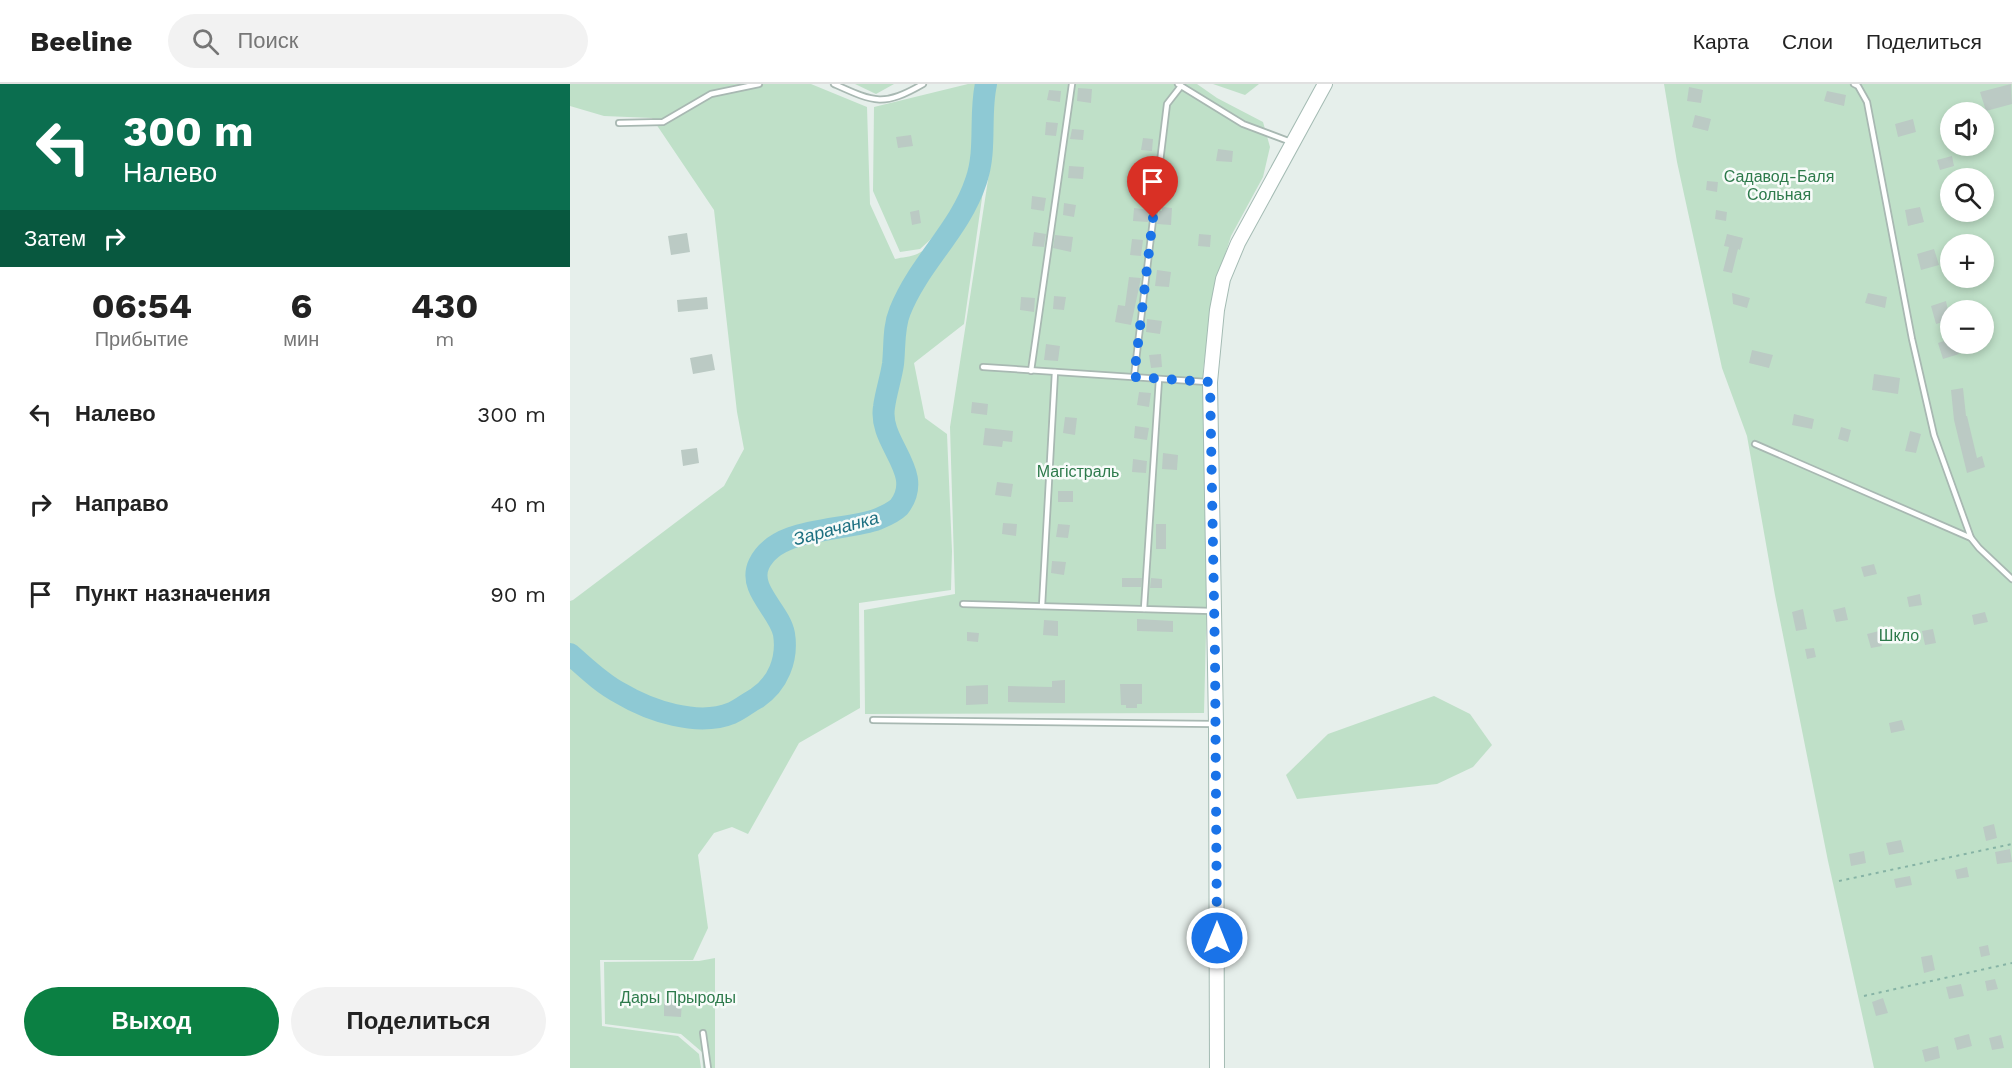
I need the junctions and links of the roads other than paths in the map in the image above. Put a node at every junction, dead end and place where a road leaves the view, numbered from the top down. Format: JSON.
{"nodes":[{"id":1,"x":759,"y":84,"type":"edge"},
{"id":2,"x":834,"y":84,"type":"edge"},
{"id":3,"x":923,"y":84,"type":"edge"},
{"id":4,"x":1072,"y":84,"type":"edge"},
{"id":5,"x":1325,"y":84,"type":"edge"},
{"id":6,"x":1866,"y":84,"type":"edge"},
{"id":7,"x":1180,"y":85,"type":"edge"},
{"id":8,"x":1856,"y":85,"type":"edge"},
{"id":9,"x":619,"y":123,"type":"dead end"},
{"id":10,"x":1293,"y":143,"type":"junction"},
{"id":11,"x":983,"y":366,"type":"dead end"},
{"id":12,"x":1031,"y":371,"type":"junction"},
{"id":13,"x":1055,"y":372,"type":"junction"},
{"id":14,"x":1134,"y":377,"type":"junction"},
{"id":15,"x":1159,"y":379,"type":"junction"},
{"id":16,"x":1210,"y":382,"type":"junction"},
{"id":17,"x":1755,"y":444,"type":"dead end"},
{"id":18,"x":1971,"y":538,"type":"junction"},
{"id":19,"x":2012,"y":579,"type":"edge"},
{"id":20,"x":963,"y":604,"type":"dead end"},
{"id":21,"x":1042,"y":606,"type":"junction"},
{"id":22,"x":1144,"y":609,"type":"junction"},
{"id":23,"x":1215,"y":611,"type":"junction"},
{"id":24,"x":873,"y":720,"type":"dead end"},
{"id":25,"x":1216,"y":724,"type":"junction"},
{"id":26,"x":703,"y":1033,"type":"dead end"},
{"id":27,"x":708,"y":1068,"type":"edge"},
{"id":28,"x":1217,"y":1068,"type":"edge"}],
"edges":[{"from":1,"to":9,"type":"lane"},
{"from":2,"to":3,"type":"lane"},
{"from":4,"to":12,"type":"lane"},
{"from":5,"to":10,"type":"street"},
{"from":6,"to":8,"type":"lane"},
{"from":7,"to":10,"type":"lane"},
{"from":7,"to":14,"type":"lane"},
{"from":8,"to":18,"type":"lane"},
{"from":10,"to":16,"type":"street"},
{"from":11,"to":12,"type":"lane"},
{"from":12,"to":13,"type":"lane"},
{"from":13,"to":14,"type":"lane"},
{"from":13,"to":21,"type":"lane"},
{"from":14,"to":15,"type":"lane"},
{"from":15,"to":16,"type":"lane"},
{"from":15,"to":22,"type":"lane"},
{"from":16,"to":23,"type":"street"},
{"from":17,"to":18,"type":"lane"},
{"from":18,"to":19,"type":"lane"},
{"from":20,"to":21,"type":"lane"},
{"from":21,"to":22,"type":"lane"},
{"from":22,"to":23,"type":"lane"},
{"from":23,"to":25,"type":"street"},
{"from":24,"to":25,"type":"lane"},
{"from":25,"to":28,"type":"street"},
{"from":26,"to":27,"type":"lane"}]}
